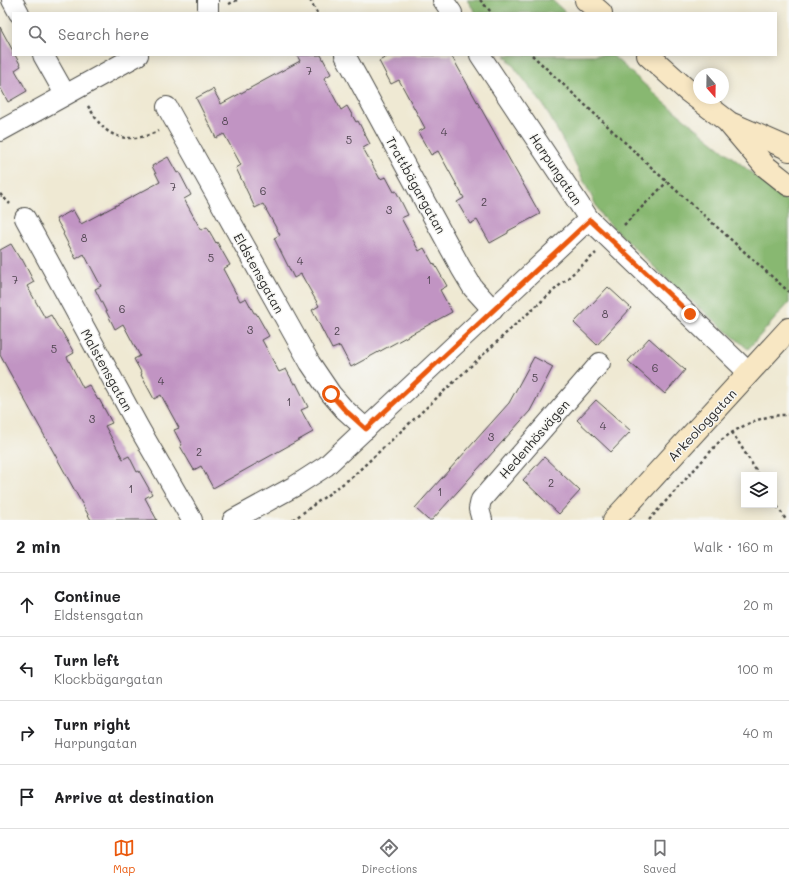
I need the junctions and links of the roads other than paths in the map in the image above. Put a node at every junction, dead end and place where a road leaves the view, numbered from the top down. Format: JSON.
{"nodes":[{"id":1,"x":12,"y":0,"type":"edge"},
{"id":2,"x":208,"y":0,"type":"edge"},
{"id":3,"x":443,"y":0,"type":"edge"},
{"id":4,"x":586,"y":0,"type":"edge"},
{"id":5,"x":18,"y":12,"type":"edge"},
{"id":6,"x":208,"y":12,"type":"edge"},
{"id":7,"x":451,"y":12,"type":"edge"},
{"id":8,"x":600,"y":12,"type":"edge"},
{"id":9,"x":44,"y":56,"type":"edge"},
{"id":10,"x":136,"y":56,"type":"edge"},
{"id":11,"x":346,"y":56,"type":"edge"},
{"id":12,"x":481,"y":56,"type":"edge"},
{"id":13,"x":649,"y":56,"type":"edge"},
{"id":14,"x":65,"y":94,"type":"junction"},
{"id":15,"x":171,"y":114,"type":"road end"},
{"id":16,"x":727,"y":121,"type":"junction"},
{"id":17,"x":0,"y":131,"type":"edge"},
{"id":18,"x":789,"y":150,"type":"edge"},
{"id":19,"x":789,"y":185,"type":"edge"},
{"id":20,"x":25,"y":218,"type":"dead end"},
{"id":21,"x":590,"y":220,"type":"junction"},
{"id":22,"x":493,"y":310,"type":"junction"},
{"id":23,"x":789,"y":329,"type":"edge"},
{"id":24,"x":600,"y":363,"type":"dead end"},
{"id":25,"x":749,"y":373,"type":"junction"},
{"id":26,"x":366,"y":429,"type":"junction"},
{"id":27,"x":192,"y":520,"type":"edge"},
{"id":28,"x":233,"y":520,"type":"edge"},
{"id":29,"x":482,"y":520,"type":"edge"},
{"id":30,"x":614,"y":520,"type":"edge"}],
"edges":[{"from":1,"to":5,"type":"street"},
{"from":2,"to":6,"type":"street"},
{"from":3,"to":7,"type":"street"},
{"from":4,"to":8,"type":"main road"},
{"from":9,"to":14,"type":"street"},
{"from":10,"to":14,"type":"street"},
{"from":11,"to":22,"type":"street","name":"Trattbägargatan"},
{"from":12,"to":21,"type":"street","name":"Harpungatan"},
{"from":13,"to":16,"type":"main road"},
{"from":14,"to":17,"type":"street"},
{"from":15,"to":26,"type":"street","name":"Eldstensgatan"},
{"from":16,"to":18,"type":"main road"},
{"from":16,"to":19,"type":"main road"},
{"from":20,"to":27,"type":"street","name":"Malstensgatan"},
{"from":21,"to":22,"type":"street"},
{"from":21,"to":25,"type":"street","name":"Harpungatan"},
{"from":22,"to":26,"type":"street"},
{"from":23,"to":25,"type":"main road","name":"Arkeologgatan"},
{"from":24,"to":29,"type":"street","name":"Hedenhösvägen"},
{"from":25,"to":30,"type":"main road","name":"Arkeologgatan"},
{"from":26,"to":28,"type":"street"}]}
